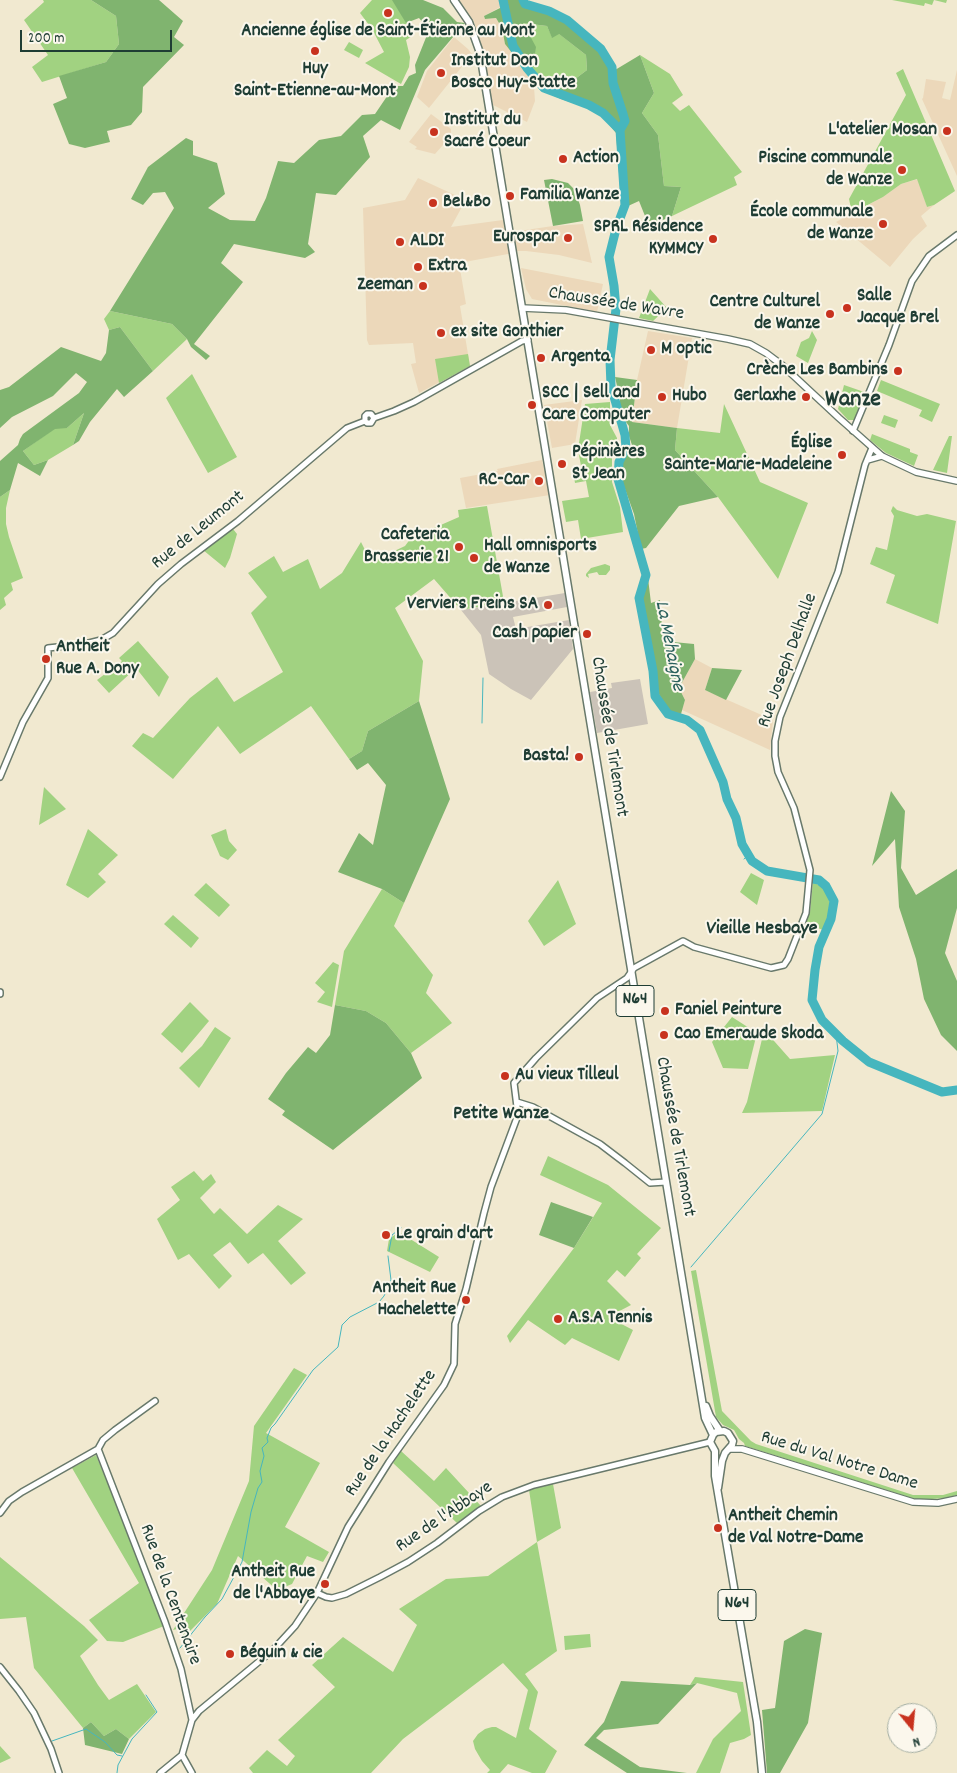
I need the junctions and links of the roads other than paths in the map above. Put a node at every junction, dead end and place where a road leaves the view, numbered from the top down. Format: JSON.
{"nodes":[{"id":1,"x":454,"y":0,"type":"edge"},
{"id":2,"x":957,"y":235,"type":"edge"},
{"id":3,"x":522,"y":308,"type":"junction"},
{"id":4,"x":528,"y":340,"type":"junction"},
{"id":5,"x":853,"y":431,"type":"junction"},
{"id":6,"x":872,"y":448,"type":"junction"},
{"id":7,"x":882,"y":456,"type":"junction"},
{"id":8,"x":867,"y":460,"type":"junction"},
{"id":9,"x":957,"y":481,"type":"edge"},
{"id":10,"x":0,"y":777,"type":"edge"},
{"id":11,"x":631,"y":971,"type":"junction"},
{"id":12,"x":517,"y":1102,"type":"junction"},
{"id":13,"x":666,"y":1182,"type":"junction"},
{"id":14,"x":701,"y":1390,"type":"junction"},
{"id":15,"x":155,"y":1401,"type":"dead end"},
{"id":16,"x":720,"y":1431,"type":"junction"},
{"id":17,"x":713,"y":1435,"type":"junction"},
{"id":18,"x":732,"y":1441,"type":"junction"},
{"id":19,"x":710,"y":1442,"type":"junction"},
{"id":20,"x":742,"y":1448,"type":"junction"},
{"id":21,"x":98,"y":1449,"type":"junction"},
{"id":22,"x":715,"y":1451,"type":"junction"},
{"id":23,"x":727,"y":1451,"type":"junction"},
{"id":24,"x":718,"y":1488,"type":"junction"},
{"id":25,"x":957,"y":1499,"type":"edge"},
{"id":26,"x":0,"y":1513,"type":"edge"},
{"id":27,"x":317,"y":1593,"type":"junction"},
{"id":28,"x":0,"y":1667,"type":"edge"},
{"id":29,"x":192,"y":1720,"type":"junction"},
{"id":30,"x":182,"y":1755,"type":"junction"},
{"id":31,"x":59,"y":1773,"type":"edge"},
{"id":32,"x":160,"y":1773,"type":"edge"},
{"id":33,"x":192,"y":1773,"type":"edge"},
{"id":34,"x":762,"y":1773,"type":"edge"}],
"edges":[{"from":1,"to":3,"type":"main road","name":"Chaussée de Tirlemont"},
{"from":2,"to":5,"type":"street"},
{"from":3,"to":4,"type":"main road","name":"Chaussée de Tirlemont","number":"N64"},
{"from":3,"to":5,"type":"main road","name":"Chaussée de Wavre"},
{"from":4,"to":10,"type":"street","name":"Rue de Leumont"},
{"from":4,"to":11,"type":"main road","name":"Chaussée de Tirlemont","number":"N64"},
{"from":5,"to":6,"type":"main road","name":"Chaussée de Wavre"},
{"from":6,"to":7,"type":"main road","name":"Chaussée de Wavre"},
{"from":6,"to":8,"type":"street","name":"Rue Joseph Delhalle"},
{"from":7,"to":8,"type":"street"},
{"from":7,"to":9,"type":"main road","name":"Chaussée de Wavre"},
{"from":8,"to":11,"type":"street","name":"Rue Joseph Delhalle"},
{"from":11,"to":12,"type":"street","name":"Rue de la Hachelette"},
{"from":11,"to":13,"type":"main road","name":"Chaussée de Tirlemont","number":"N64"},
{"from":12,"to":13,"type":"street"},
{"from":12,"to":27,"type":"street","name":"Rue de la Hachelette"},
{"from":13,"to":14,"type":"main road","name":"Chaussée de Tirlemont","number":"N64"},
{"from":14,"to":16,"type":"main road","name":"Chaussée de Tirlemont","number":"N64"},
{"from":14,"to":17,"type":"main road","name":"Chaussée de Tirlemont","number":"N64"},
{"from":15,"to":21,"type":"street"},
{"from":16,"to":17,"type":"main road"},
{"from":16,"to":18,"type":"main road","name":"Chaussée de Tirlemont","number":"N64"},
{"from":17,"to":19,"type":"main road"},
{"from":18,"to":20,"type":"main road","name":"Rue du Val Notre Dame"},
{"from":18,"to":23,"type":"main road","number":"N64"},
{"from":19,"to":22,"type":"main road","number":"N64"},
{"from":19,"to":27,"type":"street","name":"Rue de l'Abbaye"},
{"from":20,"to":23,"type":"main road","name":"Rue du Val Notre Dame"},
{"from":20,"to":25,"type":"main road","name":"Rue du Val Notre Dame"},
{"from":21,"to":26,"type":"street"},
{"from":21,"to":29,"type":"street","name":"Rue de la Centenaire"},
{"from":22,"to":23,"type":"main road"},
{"from":22,"to":24,"type":"main road","number":"N64"},
{"from":23,"to":24,"type":"main road","number":"N64"},
{"from":24,"to":34,"type":"main road","number":"N64"},
{"from":27,"to":29,"type":"street","name":"Rue de la Hachelette"},
{"from":28,"to":31,"type":"street"},
{"from":29,"to":30,"type":"street","name":"Rue de la Centenaire"},
{"from":30,"to":32,"type":"street"},
{"from":30,"to":33,"type":"street"}]}
